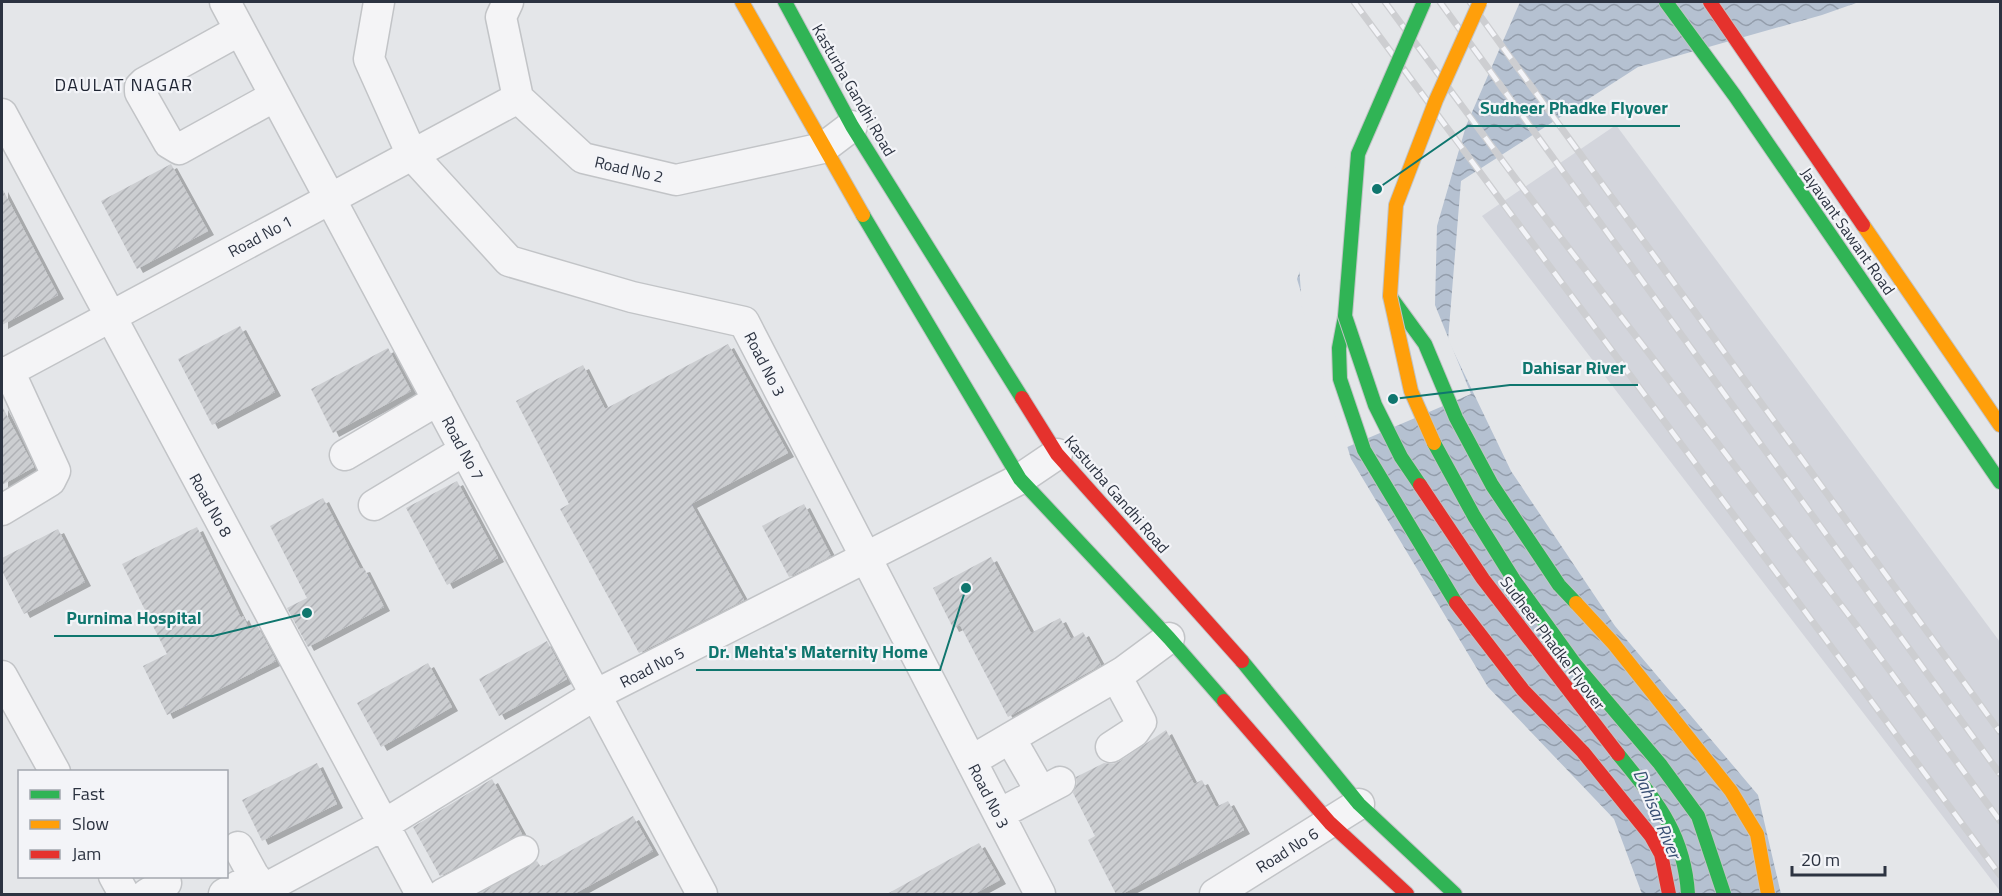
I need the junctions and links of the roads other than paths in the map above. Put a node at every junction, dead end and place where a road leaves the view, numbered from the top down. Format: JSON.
{"nodes":[{"id":1,"x":225,"y":2,"type":"edge"},
{"id":2,"x":379,"y":2,"type":"edge"},
{"id":3,"x":508,"y":2,"type":"edge"},
{"id":4,"x":742,"y":2,"type":"edge"},
{"id":5,"x":785,"y":2,"type":"edge"},
{"id":6,"x":1424,"y":2,"type":"edge"},
{"id":7,"x":1480,"y":2,"type":"edge"},
{"id":8,"x":1666,"y":2,"type":"edge"},
{"id":9,"x":1710,"y":2,"type":"edge"},
{"id":10,"x":234,"y":34,"type":"junction"},
{"id":11,"x":518,"y":98,"type":"junction"},
{"id":12,"x":268,"y":100,"type":"junction"},
{"id":13,"x":2,"y":114,"type":"edge"},
{"id":14,"x":852,"y":126,"type":"junction"},
{"id":15,"x":823,"y":148,"type":"junction"},
{"id":16,"x":412,"y":155,"type":"junction"},
{"id":17,"x":331,"y":199,"type":"junction"},
{"id":18,"x":1390,"y":296,"type":"junction"},
{"id":19,"x":1346,"y":316,"type":"junction"},
{"id":20,"x":109,"y":317,"type":"junction"},
{"id":21,"x":5,"y":373,"type":"edge"},
{"id":22,"x":432,"y":404,"type":"junction"},
{"id":23,"x":1998,"y":414,"type":"edge"},
{"id":24,"x":459,"y":454,"type":"junction"},
{"id":25,"x":1056,"y":454,"type":"junction"},
{"id":26,"x":345,"y":456,"type":"dead end"},
{"id":27,"x":1020,"y":479,"type":"junction"},
{"id":28,"x":2001,"y":482,"type":"edge"},
{"id":29,"x":374,"y":505,"type":"dead end"},
{"id":30,"x":2,"y":510,"type":"edge"},
{"id":31,"x":866,"y":558,"type":"junction"},
{"id":32,"x":1169,"y":638,"type":"junction"},
{"id":33,"x":1224,"y":639,"type":"junction"},
{"id":34,"x":1198,"y":656,"type":"junction"},
{"id":35,"x":2,"y":676,"type":"edge"},
{"id":36,"x":1116,"y":676,"type":"junction"},
{"id":37,"x":595,"y":695,"type":"junction"},
{"id":38,"x":1010,"y":738,"type":"junction"},
{"id":39,"x":1111,"y":747,"type":"dead end"},
{"id":40,"x":971,"y":761,"type":"junction"},
{"id":41,"x":54,"y":770,"type":"edge"},
{"id":42,"x":1359,"y":804,"type":"junction"},
{"id":43,"x":999,"y":814,"type":"junction"},
{"id":44,"x":1330,"y":823,"type":"junction"},
{"id":45,"x":385,"y":824,"type":"junction"},
{"id":46,"x":238,"y":847,"type":"dead end"},
{"id":47,"x":523,"y":851,"type":"dead end"},
{"id":48,"x":115,"y":878,"type":"edge"},
{"id":49,"x":244,"y":890,"type":"edge"},
{"id":50,"x":124,"y":894,"type":"edge"},
{"id":51,"x":439,"y":894,"type":"edge"},
{"id":52,"x":702,"y":894,"type":"edge"},
{"id":53,"x":1040,"y":894,"type":"edge"},
{"id":54,"x":1215,"y":894,"type":"edge"},
{"id":55,"x":1407,"y":894,"type":"edge"},
{"id":56,"x":1455,"y":894,"type":"edge"},
{"id":57,"x":1669,"y":894,"type":"edge"},
{"id":58,"x":1688,"y":894,"type":"edge"},
{"id":59,"x":1724,"y":894,"type":"edge"},
{"id":60,"x":1768,"y":894,"type":"edge"}],
"edges":[{"from":1,"to":10,"type":"street","name":"Road No 7"},
{"from":2,"to":16,"type":"street","name":"Road No 3"},
{"from":3,"to":11,"type":"street"},
{"from":4,"to":15,"type":"main road"},
{"from":5,"to":14,"type":"main road","name":"Kasturba Gandhi Road"},
{"from":6,"to":19,"type":"main road","name":"Sudheer Phadke Flyover","bridge":true},
{"from":7,"to":18,"type":"main road","name":"Sudheer Phadke Flyover","bridge":true},
{"from":8,"to":28,"type":"main road","name":"Jayavant Sawant Road"},
{"from":9,"to":23,"type":"main road","name":"Jayavant Sawant Road"},
{"from":10,"to":12,"type":"street","name":"Road No 7"},
{"from":10,"to":12,"type":"street"},
{"from":11,"to":15,"type":"street","name":"Road No 2"},
{"from":11,"to":16,"type":"street","name":"Road No 1"},
{"from":12,"to":17,"type":"street","name":"Road No 7"},
{"from":13,"to":20,"type":"street","name":"Road No 8"},
{"from":14,"to":15,"type":"street","name":"Road No 2"},
{"from":14,"to":25,"type":"main road","name":"Kasturba Gandhi Road"},
{"from":15,"to":27,"type":"main road"},
{"from":16,"to":17,"type":"street","name":"Road No 1"},
{"from":16,"to":31,"type":"street","name":"Road No 3"},
{"from":17,"to":20,"type":"street","name":"Road No 1"},
{"from":17,"to":22,"type":"street","name":"Road No 7"},
{"from":18,"to":59,"type":"main road","name":"Sudheer Phadke Flyover","bridge":true},
{"from":18,"to":60,"type":"main road"},
{"from":19,"to":57,"type":"main road"},
{"from":19,"to":58,"type":"main road","name":"Sudheer Phadke Flyover","bridge":true},
{"from":20,"to":21,"type":"street","name":"Road No 1"},
{"from":20,"to":45,"type":"street","name":"Road No 8"},
{"from":21,"to":30,"type":"street"},
{"from":22,"to":24,"type":"street","name":"Road No 7"},
{"from":22,"to":26,"type":"street"},
{"from":24,"to":29,"type":"street"},
{"from":24,"to":37,"type":"street","name":"Road No 7"},
{"from":25,"to":27,"type":"street","name":"Road No 5"},
{"from":25,"to":33,"type":"main road","name":"Kasturba Gandhi Road"},
{"from":27,"to":31,"type":"street","name":"Road No 5"},
{"from":27,"to":32,"type":"main road"},
{"from":31,"to":37,"type":"street","name":"Road No 5"},
{"from":31,"to":40,"type":"street","name":"Road No 3"},
{"from":32,"to":34,"type":"main road"},
{"from":32,"to":36,"type":"street"},
{"from":33,"to":34,"type":"main road"},
{"from":33,"to":42,"type":"main road","name":"Kasturba Gandhi Road"},
{"from":34,"to":44,"type":"main road"},
{"from":35,"to":41,"type":"street"},
{"from":36,"to":38,"type":"street"},
{"from":36,"to":39,"type":"street"},
{"from":37,"to":45,"type":"street","name":"Road No 5"},
{"from":37,"to":52,"type":"street","name":"Road No 7"},
{"from":38,"to":40,"type":"street"},
{"from":38,"to":43,"type":"street"},
{"from":40,"to":43,"type":"street","name":"Road No 3"},
{"from":42,"to":44,"type":"street","name":"Road No 6"},
{"from":42,"to":56,"type":"main road","name":"Kasturba Gandhi Road"},
{"from":43,"to":53,"type":"street","name":"Road No 3"},
{"from":44,"to":54,"type":"street","name":"Road No 6"},
{"from":44,"to":55,"type":"main road"},
{"from":45,"to":49,"type":"street","name":"Road No 5"},
{"from":45,"to":51,"type":"street","name":"Road No 8"},
{"from":46,"to":49,"type":"street"},
{"from":47,"to":51,"type":"street"},
{"from":48,"to":50,"type":"street"}]}
